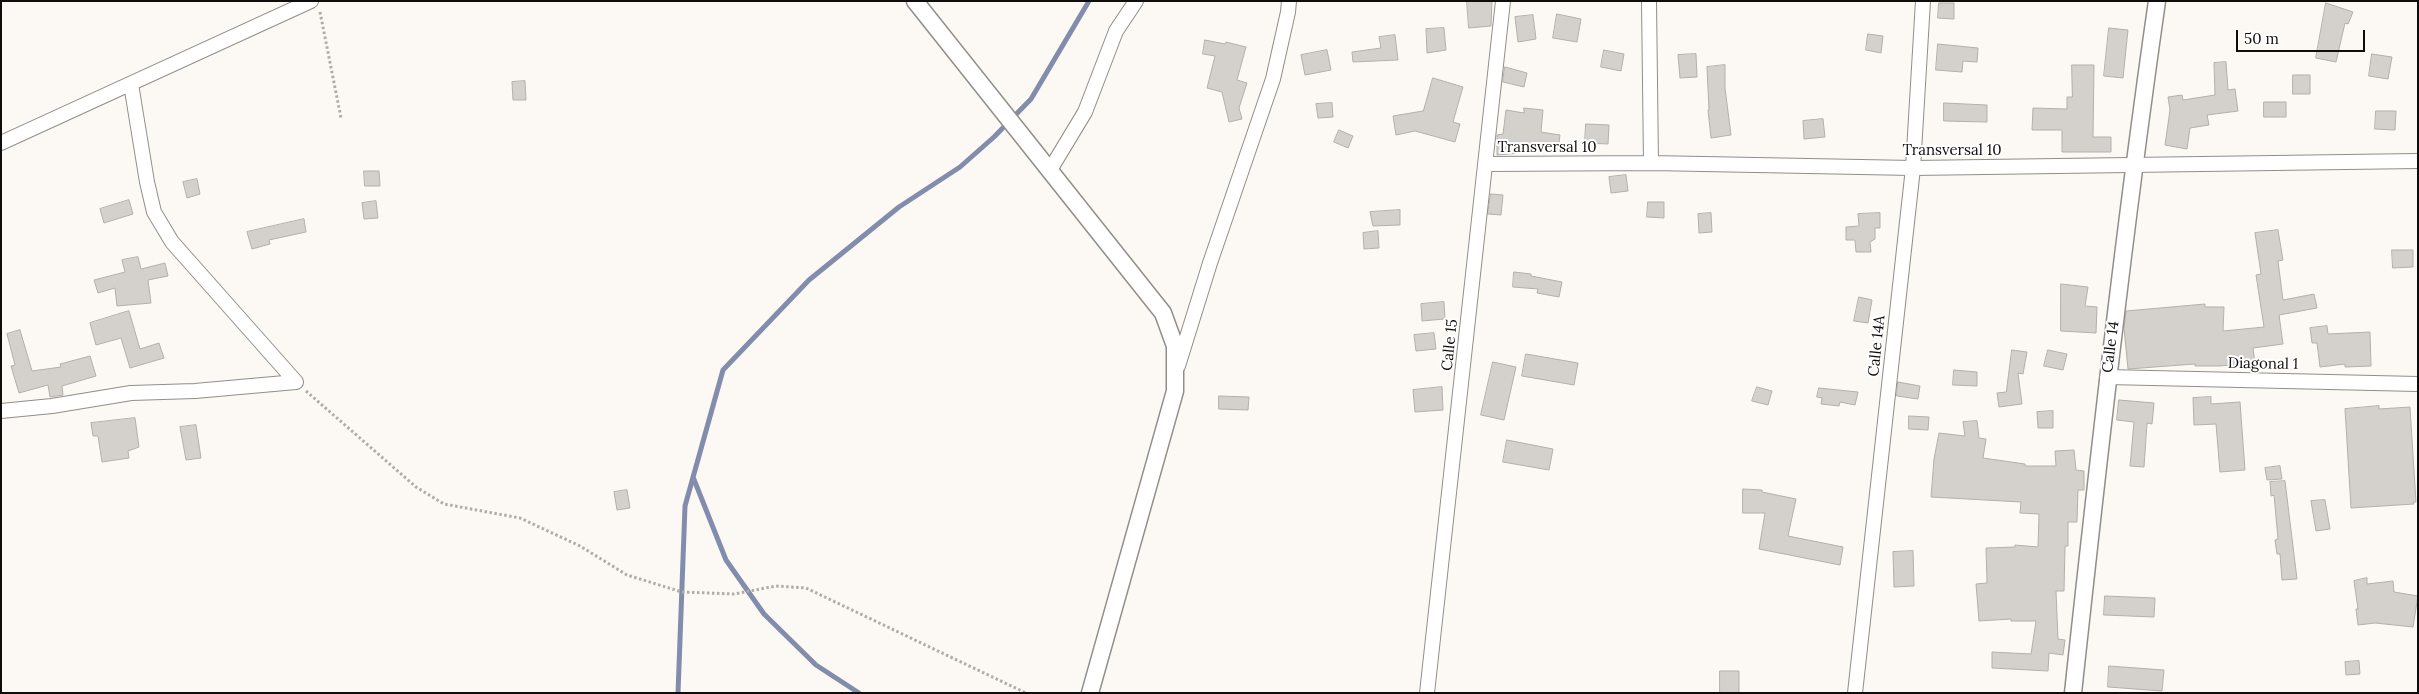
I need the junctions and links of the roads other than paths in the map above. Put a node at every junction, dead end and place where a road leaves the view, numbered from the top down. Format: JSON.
{"nodes":[{"id":1,"x":914,"y":1,"type":"edge"},
{"id":2,"x":1136,"y":1,"type":"edge"},
{"id":3,"x":1288,"y":1,"type":"edge"},
{"id":4,"x":1503,"y":1,"type":"edge"},
{"id":5,"x":1649,"y":1,"type":"edge"},
{"id":6,"x":1923,"y":1,"type":"edge"},
{"id":7,"x":2157,"y":1,"type":"edge"},
{"id":8,"x":315,"y":6,"type":"edge"},
{"id":9,"x":131,"y":84,"type":"junction"},
{"id":10,"x":1,"y":143,"type":"edge"},
{"id":11,"x":2418,"y":161,"type":"edge"},
{"id":12,"x":1651,"y":163,"type":"junction"},
{"id":13,"x":1487,"y":164,"type":"junction"},
{"id":14,"x":2133,"y":166,"type":"junction"},
{"id":15,"x":1913,"y":168,"type":"junction"},
{"id":16,"x":1050,"y":170,"type":"junction"},
{"id":17,"x":1175,"y":374,"type":"junction"},
{"id":18,"x":2107,"y":377,"type":"junction"},
{"id":19,"x":2418,"y":384,"type":"edge"},
{"id":20,"x":1,"y":411,"type":"edge"},
{"id":21,"x":1090,"y":693,"type":"edge"},
{"id":22,"x":1427,"y":693,"type":"edge"},
{"id":23,"x":1855,"y":693,"type":"edge"},
{"id":24,"x":2074,"y":693,"type":"edge"}],
"edges":[{"from":1,"to":16,"type":"street"},
{"from":2,"to":16,"type":"street"},
{"from":3,"to":17,"type":"street"},
{"from":4,"to":13,"type":"street","name":"Calle 15"},
{"from":5,"to":12,"type":"street"},
{"from":6,"to":15,"type":"street","name":"Calle 14A"},
{"from":7,"to":14,"type":"street","name":"Calle 14"},
{"from":8,"to":9,"type":"street"},
{"from":9,"to":10,"type":"street"},
{"from":9,"to":20,"type":"street"},
{"from":11,"to":14,"type":"street","name":"Transversal 10"},
{"from":12,"to":13,"type":"street","name":"Transversal 10"},
{"from":12,"to":15,"type":"street","name":"Transversal 10"},
{"from":13,"to":22,"type":"street","name":"Calle 15"},
{"from":14,"to":15,"type":"street","name":"Transversal 10"},
{"from":14,"to":18,"type":"street","name":"Calle 14"},
{"from":15,"to":23,"type":"street","name":"Calle 14A"},
{"from":16,"to":17,"type":"street"},
{"from":17,"to":21,"type":"street"},
{"from":18,"to":19,"type":"street","name":"Diagonal 1"},
{"from":18,"to":24,"type":"street","name":"Calle 14"}]}
